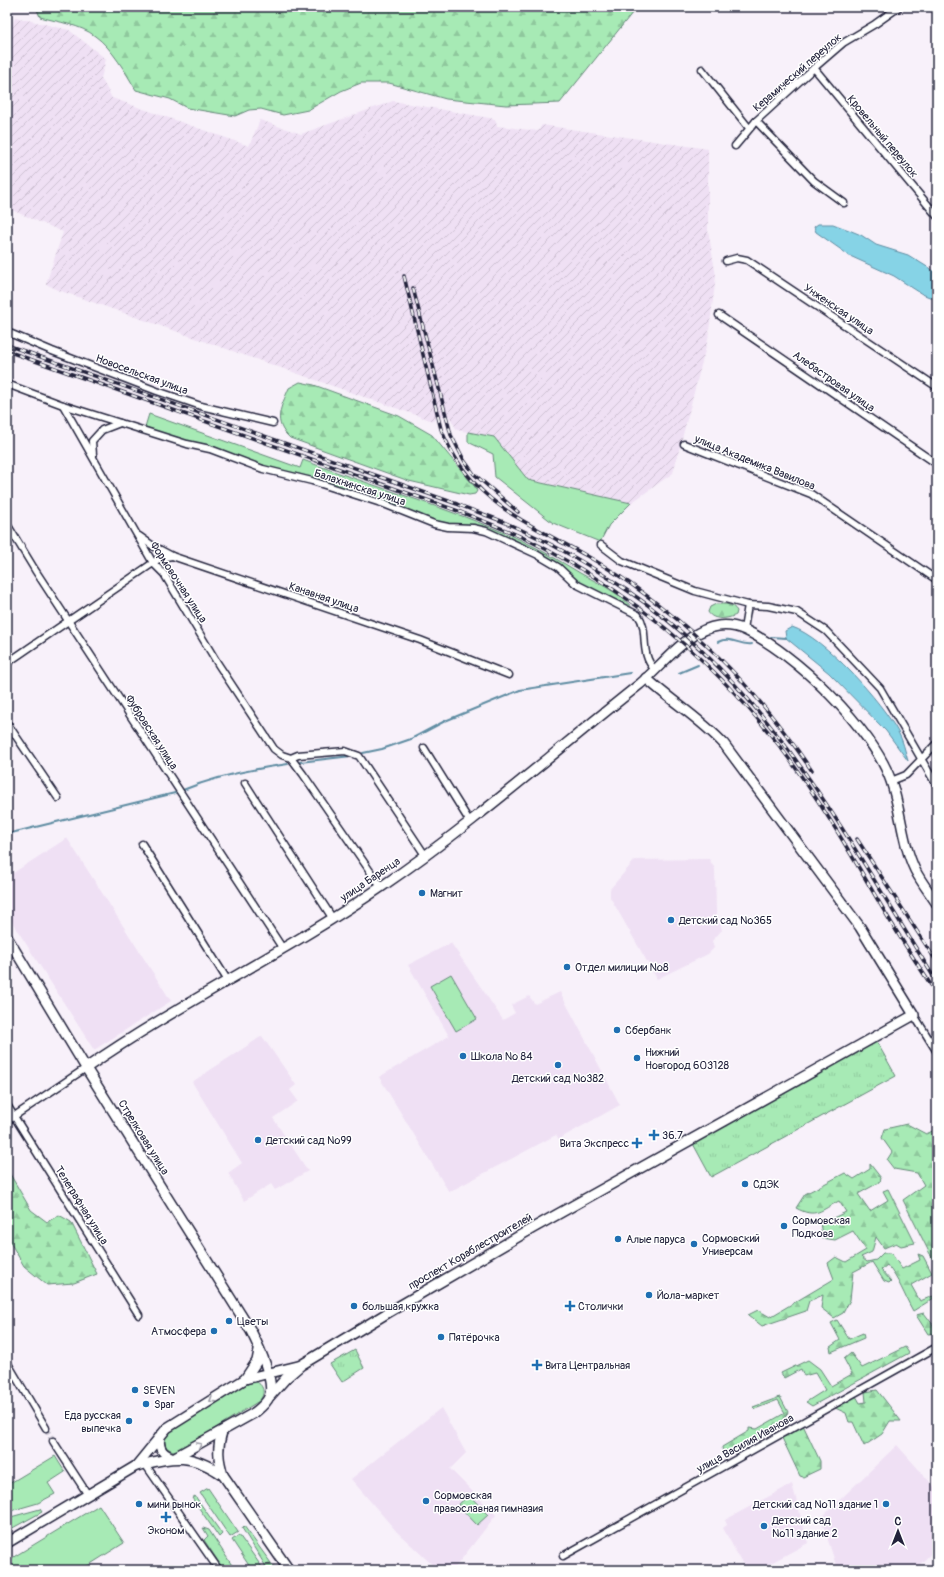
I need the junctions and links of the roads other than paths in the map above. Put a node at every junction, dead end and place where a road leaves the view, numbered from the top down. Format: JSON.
{"nodes":[{"id":1,"x":899,"y":7,"type":"edge"},
{"id":2,"x":814,"y":68,"type":"junction"},
{"id":3,"x":702,"y":69,"type":"dead end"},
{"id":4,"x":756,"y":121,"type":"junction"},
{"id":5,"x":749,"y":128,"type":"junction"},
{"id":6,"x":735,"y":146,"type":"dead end"},
{"id":7,"x":844,"y":203,"type":"dead end"},
{"id":8,"x":937,"y":216,"type":"edge"},
{"id":9,"x":726,"y":261,"type":"dead end"},
{"id":10,"x":719,"y":314,"type":"dead end"},
{"id":11,"x":7,"y":332,"type":"edge"},
{"id":12,"x":7,"y":384,"type":"edge"},
{"id":13,"x":937,"y":387,"type":"edge"},
{"id":14,"x":63,"y":405,"type":"junction"},
{"id":15,"x":120,"y":423,"type":"junction"},
{"id":16,"x":273,"y":423,"type":"dead end"},
{"id":17,"x":684,"y":444,"type":"dead end"},
{"id":18,"x":94,"y":456,"type":"junction"},
{"id":19,"x":937,"y":464,"type":"edge"},
{"id":20,"x":7,"y":524,"type":"edge"},
{"id":21,"x":136,"y":533,"type":"junction"},
{"id":22,"x":601,"y":545,"type":"dead end"},
{"id":23,"x":172,"y":556,"type":"junction"},
{"id":24,"x":153,"y":563,"type":"junction"},
{"id":25,"x":937,"y":580,"type":"edge"},
{"id":26,"x":748,"y":605,"type":"junction"},
{"id":27,"x":69,"y":621,"type":"junction"},
{"id":28,"x":744,"y":629,"type":"junction"},
{"id":29,"x":7,"y":663,"type":"edge"},
{"id":30,"x":656,"y":670,"type":"junction"},
{"id":31,"x":509,"y":675,"type":"dead end"},
{"id":32,"x":646,"y":678,"type":"junction"},
{"id":33,"x":7,"y":723,"type":"edge"},
{"id":34,"x":937,"y":743,"type":"edge"},
{"id":35,"x":424,"y":748,"type":"dead end"},
{"id":36,"x":291,"y":758,"type":"junction"},
{"id":37,"x":922,"y":759,"type":"junction"},
{"id":38,"x":891,"y":781,"type":"junction"},
{"id":39,"x":245,"y":783,"type":"dead end"},
{"id":40,"x":937,"y":786,"type":"edge"},
{"id":41,"x":58,"y":798,"type":"dead end"},
{"id":42,"x":470,"y":822,"type":"junction"},
{"id":43,"x":142,"y":844,"type":"dead end"},
{"id":44,"x":425,"y":855,"type":"junction"},
{"id":45,"x":381,"y":887,"type":"junction"},
{"id":46,"x":937,"y":904,"type":"edge"},
{"id":47,"x":333,"y":919,"type":"junction"},
{"id":48,"x":7,"y":937,"type":"edge"},
{"id":49,"x":283,"y":949,"type":"junction"},
{"id":50,"x":228,"y":981,"type":"junction"},
{"id":51,"x":914,"y":1015,"type":"junction"},
{"id":52,"x":937,"y":1052,"type":"edge"},
{"id":53,"x":86,"y":1068,"type":"junction"},
{"id":54,"x":7,"y":1106,"type":"edge"},
{"id":55,"x":14,"y":1116,"type":"junction"},
{"id":56,"x":7,"y":1121,"type":"edge"},
{"id":57,"x":139,"y":1315,"type":"dead end"},
{"id":58,"x":937,"y":1346,"type":"edge"},
{"id":59,"x":259,"y":1350,"type":"junction"},
{"id":60,"x":7,"y":1362,"type":"edge"},
{"id":61,"x":301,"y":1365,"type":"junction"},
{"id":62,"x":267,"y":1374,"type":"junction"},
{"id":63,"x":245,"y":1379,"type":"junction"},
{"id":64,"x":270,"y":1396,"type":"junction"},
{"id":65,"x":46,"y":1428,"type":"tunnel mouth"},
{"id":66,"x":222,"y":1432,"type":"junction"},
{"id":67,"x":160,"y":1436,"type":"junction"},
{"id":68,"x":53,"y":1441,"type":"tunnel mouth"},
{"id":69,"x":173,"y":1457,"type":"junction"},
{"id":70,"x":140,"y":1465,"type":"junction"},
{"id":71,"x":223,"y":1475,"type":"junction"},
{"id":72,"x":88,"y":1495,"type":"junction"},
{"id":73,"x":7,"y":1543,"type":"edge"},
{"id":74,"x":562,"y":1556,"type":"dead end"},
{"id":75,"x":219,"y":1570,"type":"edge"},
{"id":76,"x":289,"y":1570,"type":"edge"}],
"edges":[{"from":1,"to":2,"type":"street","name":"Керамический переулок"},
{"from":2,"to":4,"type":"street","name":"Керамический переулок"},
{"from":2,"to":8,"type":"street","name":"Кровельный переулок"},
{"from":3,"to":5,"type":"street"},
{"from":4,"to":5,"type":"street","name":"Керамический переулок"},
{"from":4,"to":7,"type":"street"},
{"from":5,"to":6,"type":"street","name":"Керамический переулок"},
{"from":9,"to":13,"type":"street","name":"Унженская улица"},
{"from":10,"to":19,"type":"street","name":"Алебастровая улица"},
{"from":11,"to":16,"type":"street","name":"Новосельская улица"},
{"from":12,"to":14,"type":"street","name":"Балахнинская улица"},
{"from":14,"to":15,"type":"street","name":"Балахнинская улица"},
{"from":14,"to":18,"type":"street","name":"Формовочная улица"},
{"from":15,"to":18,"type":"street"},
{"from":15,"to":30,"type":"street","name":"Балахнинская улица"},
{"from":17,"to":25,"type":"street","name":"улица Академика Вавилова"},
{"from":18,"to":21,"type":"street","name":"Формовочная улица"},
{"from":20,"to":27,"type":"street","name":"Фубровская улица"},
{"from":21,"to":23,"type":"street","name":"Канавная улица"},
{"from":21,"to":24,"type":"street","name":"Формовочная улица"},
{"from":22,"to":26,"type":"street"},
{"from":23,"to":24,"type":"street"},
{"from":23,"to":31,"type":"street","name":"Канавная улица"},
{"from":24,"to":27,"type":"street"},
{"from":24,"to":36,"type":"street","name":"Формовочная улица"},
{"from":26,"to":28,"type":"street"},
{"from":26,"to":37,"type":"street"},
{"from":27,"to":29,"type":"street"},
{"from":27,"to":49,"type":"street","name":"Фубровская улица"},
{"from":28,"to":30,"type":"street","name":"улица Баренца"},
{"from":28,"to":38,"type":"street"},
{"from":30,"to":32,"type":"street","name":"улица Баренца"},
{"from":32,"to":42,"type":"street","name":"улица Баренца"},
{"from":32,"to":51,"type":"street"},
{"from":33,"to":41,"type":"street"},
{"from":34,"to":37,"type":"street"},
{"from":35,"to":42,"type":"street"},
{"from":36,"to":44,"type":"street"},
{"from":36,"to":45,"type":"street","name":"Формовочная улица"},
{"from":37,"to":38,"type":"street"},
{"from":37,"to":40,"type":"street"},
{"from":38,"to":46,"type":"street"},
{"from":39,"to":47,"type":"street"},
{"from":42,"to":44,"type":"street","name":"улица Баренца"},
{"from":43,"to":50,"type":"street"},
{"from":44,"to":45,"type":"street","name":"улица Баренца"},
{"from":45,"to":47,"type":"street","name":"улица Баренца"},
{"from":47,"to":49,"type":"street","name":"улица Баренца"},
{"from":48,"to":53,"type":"street","name":"Стрелковая улица"},
{"from":49,"to":50,"type":"street","name":"улица Баренца"},
{"from":50,"to":53,"type":"street","name":"улица Баренца"},
{"from":51,"to":52,"type":"street"},
{"from":51,"to":61,"type":"street","name":"проспект Кораблестроителей"},
{"from":53,"to":55,"type":"street"},
{"from":53,"to":59,"type":"street","name":"Стрелковая улица"},
{"from":54,"to":55,"type":"street","name":"Телеграфная улица"},
{"from":55,"to":56,"type":"street"},
{"from":55,"to":57,"type":"street","name":"Телеграфная улица"},
{"from":58,"to":74,"type":"street","name":"улица Василия Иванова"},
{"from":59,"to":62,"type":"street","name":"Стрелковая улица"},
{"from":59,"to":63,"type":"street"},
{"from":60,"to":65,"type":"street"},
{"from":61,"to":62,"type":"street"},
{"from":61,"to":64,"type":"street","name":"проспект Кораблестроителей"},
{"from":62,"to":63,"type":"street"},
{"from":62,"to":64,"type":"street","name":"Стрелковая улица"},
{"from":63,"to":67,"type":"street","one_way":true},
{"from":64,"to":66,"type":"street","name":"проспект Кораблестроителей"},
{"from":69,"to":66,"type":"street","name":"проспект Кораблестроителей","one_way":true},
{"from":66,"to":71,"type":"street"},
{"from":67,"to":69,"type":"street"},
{"from":67,"to":70,"type":"street"},
{"from":68,"to":72,"type":"street"},
{"from":69,"to":70,"type":"street"},
{"from":69,"to":71,"type":"street"},
{"from":70,"to":72,"type":"street"},
{"from":70,"to":75,"type":"street"},
{"from":71,"to":76,"type":"street"},
{"from":72,"to":73,"type":"street"}]}
